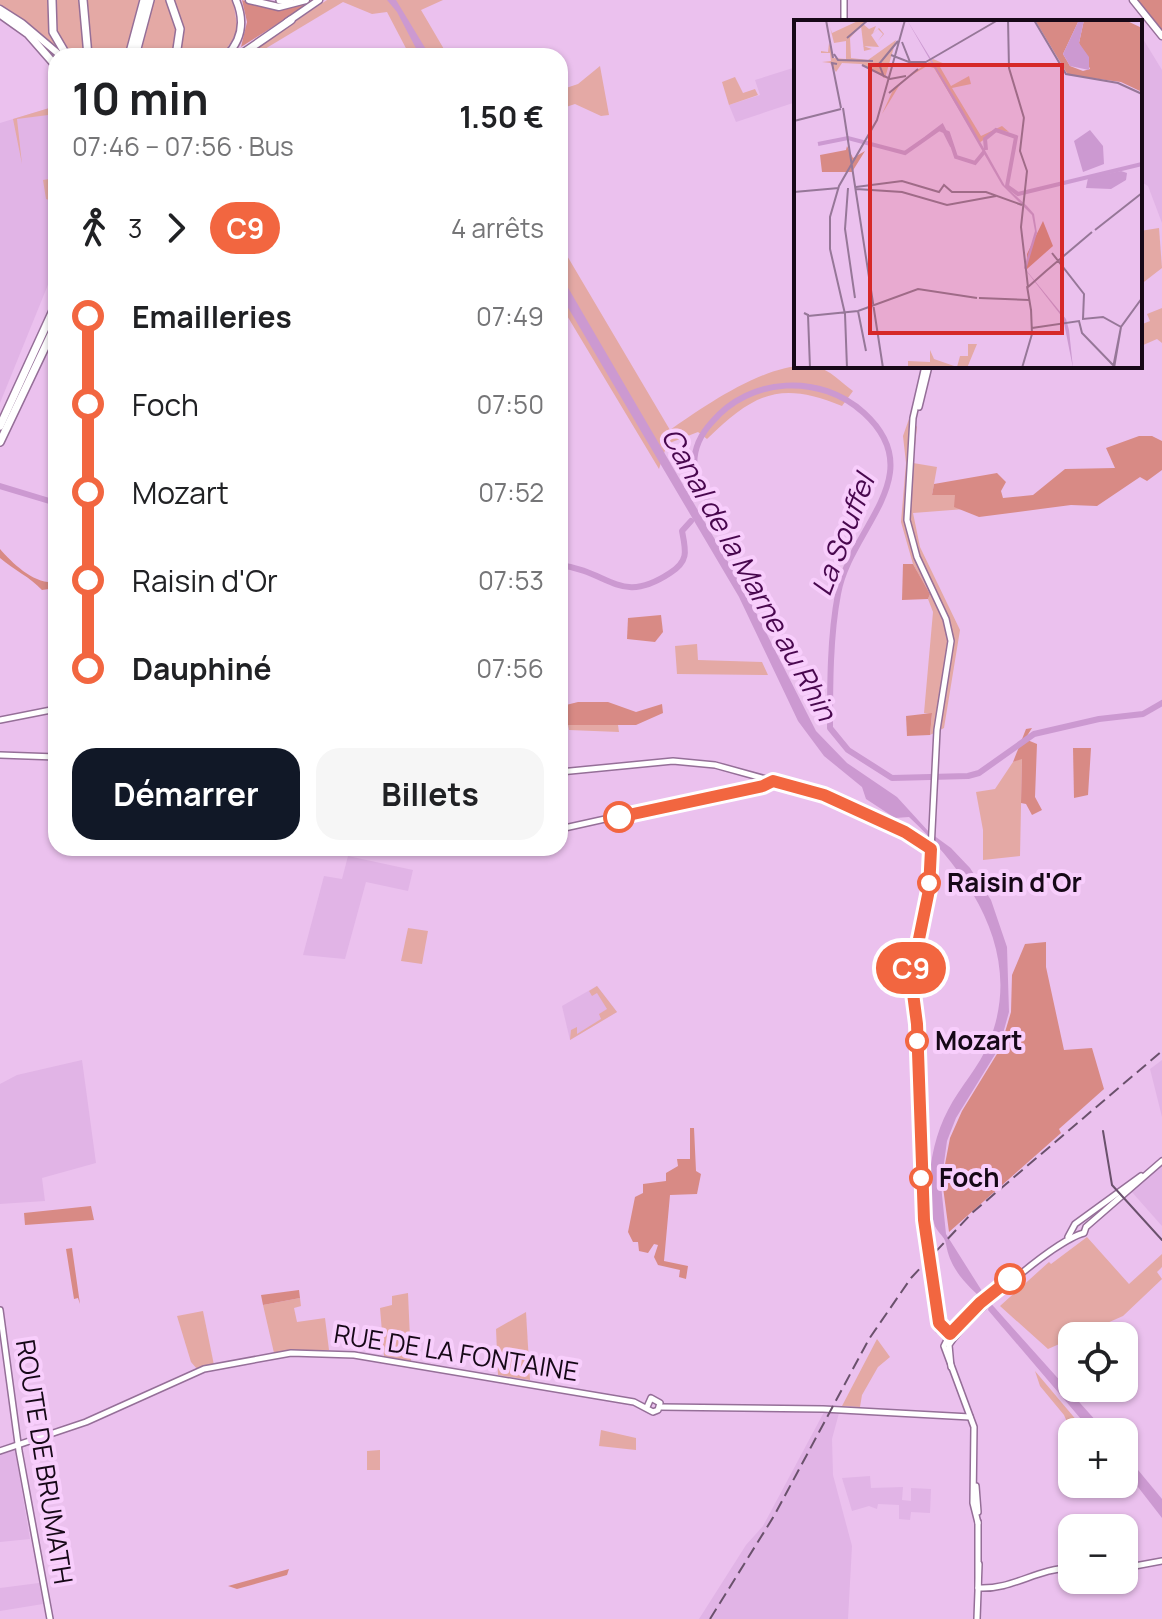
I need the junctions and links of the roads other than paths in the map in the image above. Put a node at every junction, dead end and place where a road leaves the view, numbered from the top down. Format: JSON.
{"nodes":[{"id":1,"x":52,"y":0,"type":"edge"},
{"id":2,"x":83,"y":0,"type":"edge"},
{"id":3,"x":147,"y":0,"type":"edge"},
{"id":4,"x":170,"y":0,"type":"edge"},
{"id":5,"x":236,"y":0,"type":"edge"},
{"id":6,"x":249,"y":0,"type":"edge"},
{"id":7,"x":280,"y":0,"type":"edge"},
{"id":8,"x":290,"y":0,"type":"edge"},
{"id":9,"x":306,"y":0,"type":"edge"},
{"id":10,"x":319,"y":0,"type":"edge"},
{"id":11,"x":1133,"y":0,"type":"edge"},
{"id":12,"x":0,"y":12,"type":"edge"},
{"id":13,"x":291,"y":20,"type":"joint"},
{"id":14,"x":1162,"y":36,"type":"edge"},
{"id":15,"x":52,"y":48,"type":"edge"},
{"id":16,"x":62,"y":48,"type":"edge"},
{"id":17,"x":87,"y":48,"type":"edge"},
{"id":18,"x":134,"y":48,"type":"edge"},
{"id":19,"x":177,"y":48,"type":"edge"},
{"id":20,"x":231,"y":48,"type":"edge"},
{"id":21,"x":248,"y":48,"type":"edge"},
{"id":22,"x":48,"y":57,"type":"edge"},
{"id":23,"x":48,"y":321,"type":"edge"},
{"id":24,"x":48,"y":345,"type":"edge"},
{"id":25,"x":927,"y":368,"type":"edge"},
{"id":26,"x":0,"y":426,"type":"edge"},
{"id":27,"x":0,"y":442,"type":"edge"},
{"id":28,"x":48,"y":711,"type":"edge"},
{"id":29,"x":0,"y":720,"type":"edge"},
{"id":30,"x":0,"y":755,"type":"edge"},
{"id":31,"x":48,"y":757,"type":"edge"},
{"id":32,"x":568,"y":771,"type":"edge"},
{"id":33,"x":773,"y":781,"type":"junction"},
{"id":34,"x":568,"y":827,"type":"edge"},
{"id":35,"x":931,"y":849,"type":"junction"},
{"id":36,"x":1162,"y":1161,"type":"edge"},
{"id":37,"x":1084,"y":1225,"type":"junction"},
{"id":38,"x":1076,"y":1231,"type":"junction"},
{"id":39,"x":0,"y":1310,"type":"edge"},
{"id":40,"x":950,"y":1336,"type":"junction"},
{"id":41,"x":647,"y":1404,"type":"junction"},
{"id":42,"x":660,"y":1405,"type":"junction"},
{"id":43,"x":970,"y":1417,"type":"junction"},
{"id":44,"x":19,"y":1445,"type":"junction"},
{"id":45,"x":0,"y":1451,"type":"edge"},
{"id":46,"x":1162,"y":1561,"type":"edge"},
{"id":47,"x":1138,"y":1565,"type":"edge"},
{"id":48,"x":1058,"y":1570,"type":"edge"},
{"id":49,"x":978,"y":1588,"type":"junction"},
{"id":50,"x":50,"y":1619,"type":"edge"},
{"id":51,"x":977,"y":1619,"type":"edge"}],
"edges":[{"from":1,"to":16,"type":"highway"},
{"from":2,"to":17,"type":"highway"},
{"from":3,"to":18,"type":"highway"},
{"from":4,"to":19,"type":"highway"},
{"from":5,"to":20,"type":"main road"},
{"from":6,"to":9,"type":"main road"},
{"from":7,"to":8,"type":"highway"},
{"from":10,"to":13,"type":"main road"},
{"from":11,"to":14,"type":"main road"},
{"from":12,"to":15,"type":"main road"},
{"from":12,"to":22,"type":"highway"},
{"from":13,"to":21,"type":"highway"},
{"from":23,"to":26,"type":"highway"},
{"from":24,"to":27,"type":"highway"},
{"from":25,"to":35,"type":"main road"},
{"from":28,"to":29,"type":"main road"},
{"from":30,"to":31,"type":"main road"},
{"from":32,"to":33,"type":"main road"},
{"from":33,"to":34,"type":"main road"},
{"from":33,"to":35,"type":"main road"},
{"from":35,"to":40,"type":"main road"},
{"from":36,"to":37,"type":"main road"},
{"from":37,"to":38,"type":"main road"},
{"from":37,"to":38,"type":"main road"},
{"from":38,"to":40,"type":"main road"},
{"from":39,"to":44,"type":"main road","name":"ROUTE DE BRUMATH"},
{"from":40,"to":43,"type":"main road"},
{"from":41,"to":42,"type":"main road"},
{"from":41,"to":42,"type":"main road"},
{"from":41,"to":44,"type":"main road","name":"RUE DE LA FONTAINE"},
{"from":42,"to":43,"type":"main road"},
{"from":43,"to":49,"type":"main road"},
{"from":44,"to":45,"type":"main road","name":"RUE DE LA FONTAINE"},
{"from":44,"to":50,"type":"main road","name":"ROUTE DE BRUMATH"},
{"from":46,"to":47,"type":"main road"},
{"from":48,"to":49,"type":"main road"},
{"from":49,"to":51,"type":"main road"}]}
